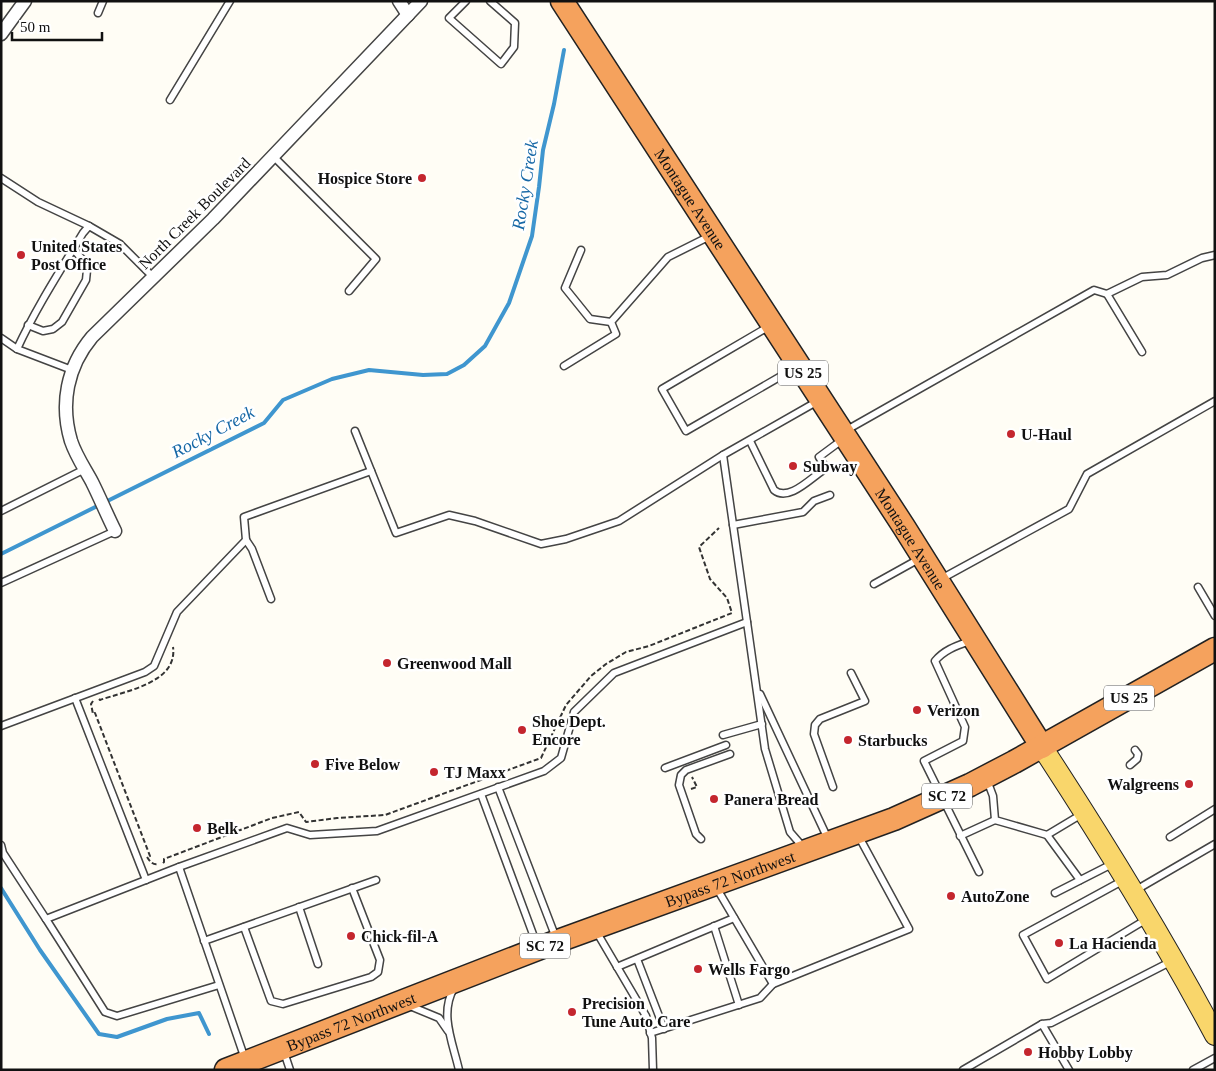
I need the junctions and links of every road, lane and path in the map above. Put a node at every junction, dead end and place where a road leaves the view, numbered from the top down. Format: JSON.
{"nodes":[{"id":1,"x":24,"y":1,"type":"edge"},
{"id":2,"x":103,"y":1,"type":"edge"},
{"id":3,"x":230,"y":1,"type":"edge"},
{"id":4,"x":399,"y":1,"type":"edge"},
{"id":5,"x":421,"y":1,"type":"edge"},
{"id":6,"x":490,"y":1,"type":"edge"},
{"id":7,"x":562,"y":1,"type":"edge"},
{"id":8,"x":461,"y":3,"type":"edge"},
{"id":9,"x":98,"y":13,"type":"dead end"},
{"id":10,"x":408,"y":15,"type":"junction"},
{"id":11,"x":1,"y":34,"type":"edge"},
{"id":12,"x":170,"y":100,"type":"dead end"},
{"id":13,"x":273,"y":156,"type":"junction"},
{"id":14,"x":1,"y":178,"type":"edge"},
{"id":15,"x":89,"y":226,"type":"junction"},
{"id":16,"x":713,"y":234,"type":"junction"},
{"id":17,"x":73,"y":249,"type":"junction"},
{"id":18,"x":581,"y":250,"type":"dead end"},
{"id":19,"x":1215,"y":255,"type":"edge"},
{"id":20,"x":153,"y":277,"type":"junction"},
{"id":21,"x":349,"y":291,"type":"dead end"},
{"id":22,"x":1107,"y":294,"type":"junction"},
{"id":23,"x":611,"y":322,"type":"junction"},
{"id":24,"x":28,"y":325,"type":"junction"},
{"id":25,"x":772,"y":325,"type":"junction"},
{"id":26,"x":1,"y":338,"type":"edge"},
{"id":27,"x":18,"y":349,"type":"junction"},
{"id":28,"x":1142,"y":352,"type":"dead end"},
{"id":29,"x":564,"y":366,"type":"dead end"},
{"id":30,"x":798,"y":366,"type":"junction"},
{"id":31,"x":72,"y":370,"type":"junction"},
{"id":32,"x":820,"y":400,"type":"junction"},
{"id":33,"x":1215,"y":401,"type":"edge"},
{"id":34,"x":355,"y":431,"type":"dead end"},
{"id":35,"x":844,"y":436,"type":"junction"},
{"id":36,"x":750,"y":441,"type":"junction"},
{"id":37,"x":723,"y":455,"type":"junction"},
{"id":38,"x":85,"y":470,"type":"junction"},
{"id":39,"x":371,"y":471,"type":"junction"},
{"id":40,"x":830,"y":495,"type":"dead end"},
{"id":41,"x":1,"y":512,"type":"edge"},
{"id":42,"x":733,"y":525,"type":"junction"},
{"id":43,"x":719,"y":528,"type":"dead end"},
{"id":44,"x":115,"y":531,"type":"joint"},
{"id":45,"x":246,"y":540,"type":"junction"},
{"id":46,"x":922,"y":557,"type":"junction"},
{"id":47,"x":937,"y":581,"type":"junction"},
{"id":48,"x":1,"y":584,"type":"edge"},
{"id":49,"x":874,"y":584,"type":"dead end"},
{"id":50,"x":1198,"y":587,"type":"dead end"},
{"id":51,"x":271,"y":599,"type":"dead end"},
{"id":52,"x":1215,"y":616,"type":"edge"},
{"id":53,"x":747,"y":622,"type":"junction"},
{"id":54,"x":974,"y":639,"type":"junction"},
{"id":55,"x":172,"y":642,"type":"dead end"},
{"id":56,"x":1215,"y":649,"type":"edge"},
{"id":57,"x":851,"y":673,"type":"dead end"},
{"id":58,"x":757,"y":688,"type":"junction"},
{"id":59,"x":75,"y":698,"type":"junction"},
{"id":60,"x":762,"y":724,"type":"junction"},
{"id":61,"x":1,"y":726,"type":"edge"},
{"id":62,"x":723,"y":735,"type":"dead end"},
{"id":63,"x":726,"y":745,"type":"dead end"},
{"id":64,"x":1042,"y":746,"type":"junction"},
{"id":65,"x":1135,"y":750,"type":"dead end"},
{"id":66,"x":730,"y":754,"type":"dead end"},
{"id":67,"x":1130,"y":765,"type":"dead end"},
{"id":68,"x":665,"y":768,"type":"dead end"},
{"id":69,"x":986,"y":777,"type":"junction"},
{"id":70,"x":680,"y":780,"type":"junction"},
{"id":71,"x":498,"y":787,"type":"junction"},
{"id":72,"x":834,"y":787,"type":"dead end"},
{"id":73,"x":691,"y":791,"type":"dead end"},
{"id":74,"x":481,"y":794,"type":"junction"},
{"id":75,"x":942,"y":798,"type":"junction"},
{"id":76,"x":1215,"y":809,"type":"edge"},
{"id":77,"x":1084,"y":813,"type":"junction"},
{"id":78,"x":995,"y":820,"type":"junction"},
{"id":79,"x":857,"y":833,"type":"junction"},
{"id":80,"x":1047,"y":835,"type":"junction"},
{"id":81,"x":960,"y":836,"type":"junction"},
{"id":82,"x":1170,"y":837,"type":"dead end"},
{"id":83,"x":701,"y":839,"type":"dead end"},
{"id":84,"x":829,"y":843,"type":"junction"},
{"id":85,"x":1215,"y":844,"type":"edge"},
{"id":86,"x":1,"y":845,"type":"edge"},
{"id":87,"x":806,"y":851,"type":"junction"},
{"id":88,"x":179,"y":868,"type":"junction"},
{"id":89,"x":979,"y":872,"type":"dead end"},
{"id":90,"x":1124,"y":878,"type":"junction"},
{"id":91,"x":146,"y":880,"type":"junction"},
{"id":92,"x":376,"y":880,"type":"dead end"},
{"id":93,"x":1080,"y":880,"type":"junction"},
{"id":94,"x":714,"y":884,"type":"junction"},
{"id":95,"x":352,"y":888,"type":"junction"},
{"id":96,"x":1055,"y":893,"type":"dead end"},
{"id":97,"x":299,"y":907,"type":"junction"},
{"id":98,"x":734,"y":918,"type":"junction"},
{"id":99,"x":1148,"y":918,"type":"junction"},
{"id":100,"x":46,"y":919,"type":"junction"},
{"id":101,"x":244,"y":926,"type":"junction"},
{"id":102,"x":714,"y":926,"type":"junction"},
{"id":103,"x":594,"y":928,"type":"junction"},
{"id":104,"x":204,"y":941,"type":"junction"},
{"id":105,"x":548,"y":945,"type":"junction"},
{"id":106,"x":637,"y":959,"type":"junction"},
{"id":107,"x":1174,"y":960,"type":"junction"},
{"id":108,"x":318,"y":964,"type":"dead end"},
{"id":109,"x":617,"y":967,"type":"junction"},
{"id":110,"x":460,"y":979,"type":"junction"},
{"id":111,"x":773,"y":984,"type":"junction"},
{"id":112,"x":219,"y":985,"type":"junction"},
{"id":113,"x":401,"y":1002,"type":"junction"},
{"id":114,"x":739,"y":1005,"type":"junction"},
{"id":115,"x":1042,"y":1024,"type":"junction"},
{"id":116,"x":664,"y":1029,"type":"junction"},
{"id":117,"x":650,"y":1033,"type":"junction"},
{"id":118,"x":1215,"y":1035,"type":"edge"},
{"id":119,"x":451,"y":1036,"type":"junction"},
{"id":120,"x":283,"y":1048,"type":"junction"},
{"id":121,"x":1215,"y":1058,"type":"edge"},
{"id":122,"x":232,"y":1068,"type":"edge"},
{"id":123,"x":290,"y":1070,"type":"edge"},
{"id":124,"x":459,"y":1070,"type":"edge"},
{"id":125,"x":653,"y":1070,"type":"edge"},
{"id":126,"x":963,"y":1070,"type":"edge"},
{"id":127,"x":1069,"y":1070,"type":"edge"},
{"id":128,"x":1193,"y":1070,"type":"edge"}],
"edges":[{"from":1,"to":11,"type":"street"},
{"from":2,"to":9,"type":"lane"},
{"from":3,"to":12,"type":"lane"},
{"from":4,"to":10,"type":"street"},
{"from":5,"to":10,"type":"street","name":"North Creek Boulevard"},
{"from":6,"to":8,"type":"lane"},
{"from":7,"to":16,"type":"highway","name":"Montague Avenue","number":"US 25"},
{"from":10,"to":13,"type":"street","name":"North Creek Boulevard"},
{"from":13,"to":20,"type":"street","name":"North Creek Boulevard"},
{"from":13,"to":21,"type":"lane"},
{"from":14,"to":15,"type":"lane"},
{"from":15,"to":17,"type":"lane"},
{"from":15,"to":20,"type":"lane"},
{"from":16,"to":23,"type":"lane"},
{"from":16,"to":25,"type":"highway","name":"Montague Avenue","number":"US 25"},
{"from":17,"to":24,"type":"lane"},
{"from":17,"to":24,"type":"lane"},
{"from":18,"to":23,"type":"lane"},
{"from":19,"to":22,"type":"lane"},
{"from":20,"to":31,"type":"street","name":"North Creek Boulevard"},
{"from":22,"to":28,"type":"lane"},
{"from":22,"to":35,"type":"lane"},
{"from":23,"to":29,"type":"lane"},
{"from":24,"to":27,"type":"lane"},
{"from":25,"to":30,"type":"highway","name":"Montague Avenue","number":"US 25"},
{"from":25,"to":30,"type":"lane"},
{"from":26,"to":27,"type":"lane"},
{"from":27,"to":31,"type":"lane"},
{"from":30,"to":32,"type":"highway","name":"Montague Avenue","number":"US 25"},
{"from":31,"to":38,"type":"street","name":"North Creek Boulevard"},
{"from":32,"to":35,"type":"highway","name":"Montague Avenue","number":"US 25"},
{"from":32,"to":36,"type":"lane"},
{"from":33,"to":47,"type":"lane"},
{"from":34,"to":39,"type":"lane"},
{"from":35,"to":36,"type":"lane"},
{"from":35,"to":46,"type":"highway","name":"Montague Avenue","number":"US 25"},
{"from":36,"to":37,"type":"lane"},
{"from":37,"to":39,"type":"lane"},
{"from":37,"to":42,"type":"lane"},
{"from":38,"to":41,"type":"lane"},
{"from":38,"to":44,"type":"street","name":"North Creek Boulevard"},
{"from":39,"to":45,"type":"lane"},
{"from":40,"to":42,"type":"lane"},
{"from":42,"to":53,"type":"lane"},
{"from":43,"to":55,"type":"path"},
{"from":44,"to":48,"type":"lane"},
{"from":45,"to":51,"type":"lane"},
{"from":45,"to":59,"type":"lane"},
{"from":46,"to":47,"type":"highway","name":"Montague Avenue","number":"US 25"},
{"from":46,"to":49,"type":"lane"},
{"from":47,"to":54,"type":"highway","name":"Montague Avenue","number":"US 25"},
{"from":50,"to":52,"type":"lane"},
{"from":53,"to":58,"type":"lane"},
{"from":53,"to":71,"type":"lane"},
{"from":54,"to":64,"type":"highway","name":"Montague Avenue","number":"US 25"},
{"from":54,"to":75,"type":"lane"},
{"from":56,"to":64,"type":"highway","name":"Bypass 72 Northwest","number":"US 25"},
{"from":57,"to":72,"type":"lane"},
{"from":58,"to":60,"type":"lane"},
{"from":58,"to":84,"type":"lane"},
{"from":59,"to":61,"type":"lane"},
{"from":59,"to":91,"type":"lane"},
{"from":60,"to":62,"type":"lane"},
{"from":60,"to":87,"type":"lane"},
{"from":63,"to":68,"type":"lane"},
{"from":64,"to":69,"type":"highway","name":"Bypass 72 Northwest","number":"SC 72"},
{"from":64,"to":77,"type":"main road","name":"Montague Avenue"},
{"from":65,"to":67,"type":"lane"},
{"from":66,"to":70,"type":"lane"},
{"from":69,"to":75,"type":"highway","name":"Bypass 72 Northwest","number":"SC 72"},
{"from":69,"to":78,"type":"lane"},
{"from":70,"to":73,"type":"path"},
{"from":70,"to":83,"type":"lane"},
{"from":71,"to":74,"type":"lane"},
{"from":71,"to":105,"type":"lane"},
{"from":74,"to":88,"type":"lane"},
{"from":74,"to":105,"type":"lane"},
{"from":75,"to":79,"type":"highway","name":"Bypass 72 Northwest","number":"SC 72"},
{"from":75,"to":81,"type":"lane"},
{"from":76,"to":82,"type":"lane"},
{"from":77,"to":80,"type":"lane"},
{"from":77,"to":90,"type":"main road","name":"Montague Avenue"},
{"from":78,"to":80,"type":"lane"},
{"from":78,"to":81,"type":"lane"},
{"from":79,"to":84,"type":"highway","name":"Bypass 72 Northwest","number":"SC 72"},
{"from":79,"to":111,"type":"lane"},
{"from":80,"to":93,"type":"lane"},
{"from":81,"to":89,"type":"lane"},
{"from":84,"to":87,"type":"highway","name":"Bypass 72 Northwest","number":"SC 72"},
{"from":85,"to":90,"type":"lane"},
{"from":86,"to":100,"type":"lane"},
{"from":87,"to":94,"type":"highway","name":"Bypass 72 Northwest","number":"SC 72"},
{"from":88,"to":91,"type":"lane"},
{"from":88,"to":104,"type":"lane"},
{"from":90,"to":93,"type":"lane"},
{"from":90,"to":99,"type":"main road","name":"Montague Avenue"},
{"from":90,"to":99,"type":"lane"},
{"from":91,"to":100,"type":"lane"},
{"from":92,"to":95,"type":"lane"},
{"from":93,"to":96,"type":"lane"},
{"from":94,"to":98,"type":"lane"},
{"from":94,"to":103,"type":"highway","name":"Bypass 72 Northwest","number":"SC 72"},
{"from":95,"to":97,"type":"lane"},
{"from":95,"to":101,"type":"lane"},
{"from":97,"to":101,"type":"lane"},
{"from":97,"to":108,"type":"lane"},
{"from":98,"to":102,"type":"lane"},
{"from":98,"to":111,"type":"lane"},
{"from":99,"to":107,"type":"main road","name":"Montague Avenue"},
{"from":100,"to":112,"type":"lane"},
{"from":101,"to":104,"type":"lane"},
{"from":102,"to":106,"type":"lane"},
{"from":102,"to":114,"type":"lane"},
{"from":103,"to":105,"type":"highway","name":"Bypass 72 Northwest","number":"SC 72"},
{"from":103,"to":109,"type":"lane"},
{"from":104,"to":112,"type":"lane"},
{"from":105,"to":110,"type":"highway","name":"Bypass 72 Northwest","number":"SC 72"},
{"from":106,"to":109,"type":"lane"},
{"from":106,"to":116,"type":"lane"},
{"from":107,"to":115,"type":"lane"},
{"from":107,"to":118,"type":"main road","name":"Montague Avenue"},
{"from":109,"to":117,"type":"lane"},
{"from":110,"to":113,"type":"highway","name":"Bypass 72 Northwest","number":"SC 72"},
{"from":110,"to":119,"type":"lane"},
{"from":111,"to":114,"type":"lane"},
{"from":112,"to":122,"type":"lane"},
{"from":113,"to":119,"type":"lane"},
{"from":113,"to":120,"type":"highway","name":"Bypass 72 Northwest","number":"SC 72"},
{"from":114,"to":116,"type":"lane"},
{"from":115,"to":126,"type":"lane"},
{"from":115,"to":127,"type":"lane"},
{"from":116,"to":117,"type":"lane"},
{"from":117,"to":125,"type":"lane"},
{"from":119,"to":124,"type":"lane"},
{"from":120,"to":122,"type":"highway","name":"Bypass 72 Northwest","number":"SC 72"},
{"from":120,"to":123,"type":"lane"},
{"from":121,"to":128,"type":"lane"}]}
